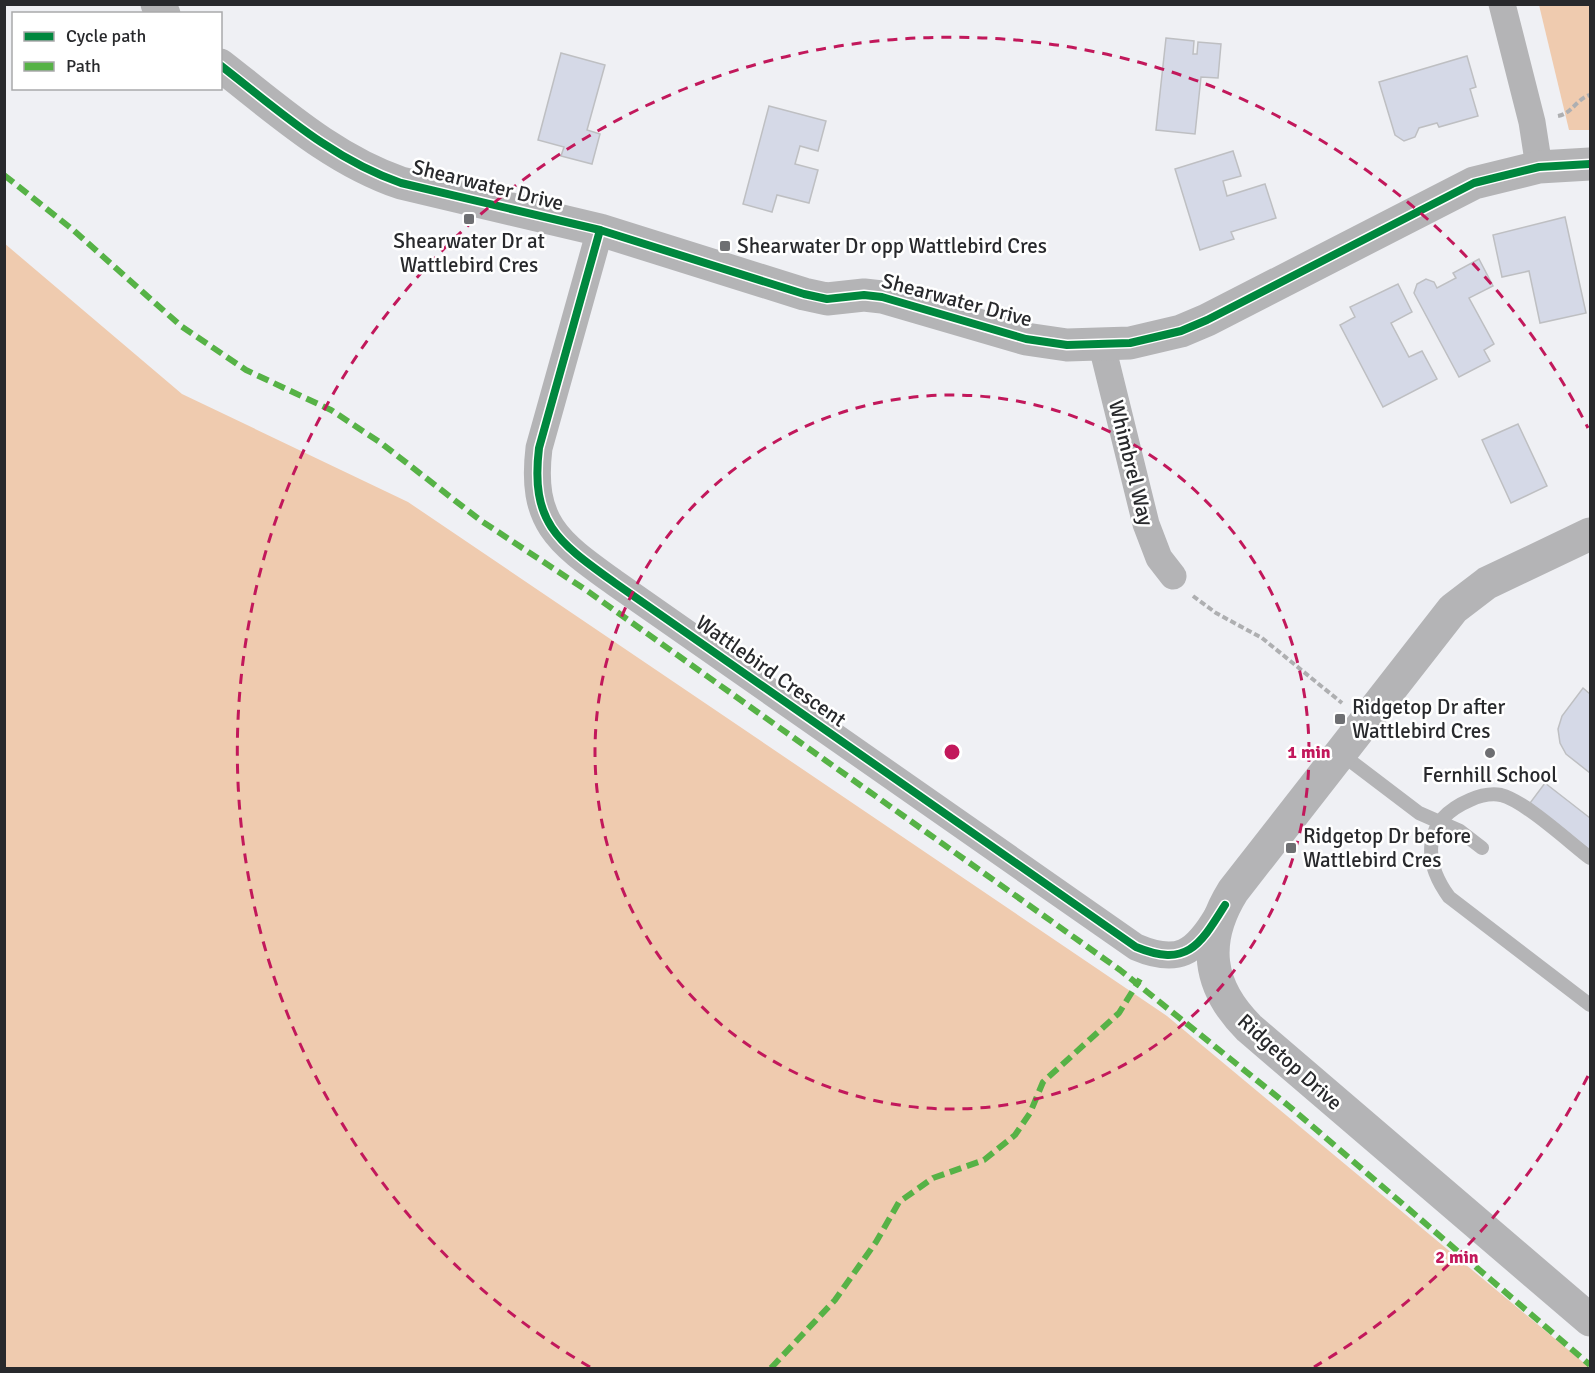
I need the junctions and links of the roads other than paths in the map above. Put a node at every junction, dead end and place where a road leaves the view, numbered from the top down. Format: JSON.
{"nodes":[{"id":1,"x":1502,"y":4,"type":"edge"},
{"id":2,"x":222,"y":67,"type":"edge"},
{"id":3,"x":1590,"y":164,"type":"edge"},
{"id":4,"x":1539,"y":167,"type":"junction"},
{"id":5,"x":600,"y":230,"type":"junction"},
{"id":6,"x":1102,"y":346,"type":"junction"},
{"id":7,"x":1590,"y":534,"type":"edge"},
{"id":8,"x":1173,"y":576,"type":"road end"},
{"id":9,"x":1340,"y":753,"type":"junction"},
{"id":10,"x":1439,"y":822,"type":"junction"},
{"id":11,"x":1482,"y":848,"type":"dead end"},
{"id":12,"x":1590,"y":858,"type":"edge"},
{"id":13,"x":1225,"y":904,"type":"junction"},
{"id":14,"x":1590,"y":1005,"type":"edge"},
{"id":15,"x":1590,"y":1320,"type":"edge"}],
"edges":[{"from":1,"to":4,"type":"street"},
{"from":2,"to":5,"type":"street","name":"Shearwater Drive"},
{"from":3,"to":4,"type":"street","name":"Shearwater Drive"},
{"from":4,"to":6,"type":"street","name":"Shearwater Drive"},
{"from":5,"to":6,"type":"street","name":"Shearwater Drive"},
{"from":5,"to":13,"type":"street","name":"Wattlebird Crescent"},
{"from":6,"to":8,"type":"street","name":"Whimbrel Way"},
{"from":7,"to":9,"type":"street","name":"Ridgetop Drive"},
{"from":9,"to":10,"type":"lane"},
{"from":9,"to":13,"type":"street","name":"Ridgetop Drive"},
{"from":10,"to":11,"type":"lane"},
{"from":10,"to":12,"type":"lane"},
{"from":10,"to":14,"type":"lane"},
{"from":13,"to":15,"type":"street","name":"Ridgetop Drive"}]}
